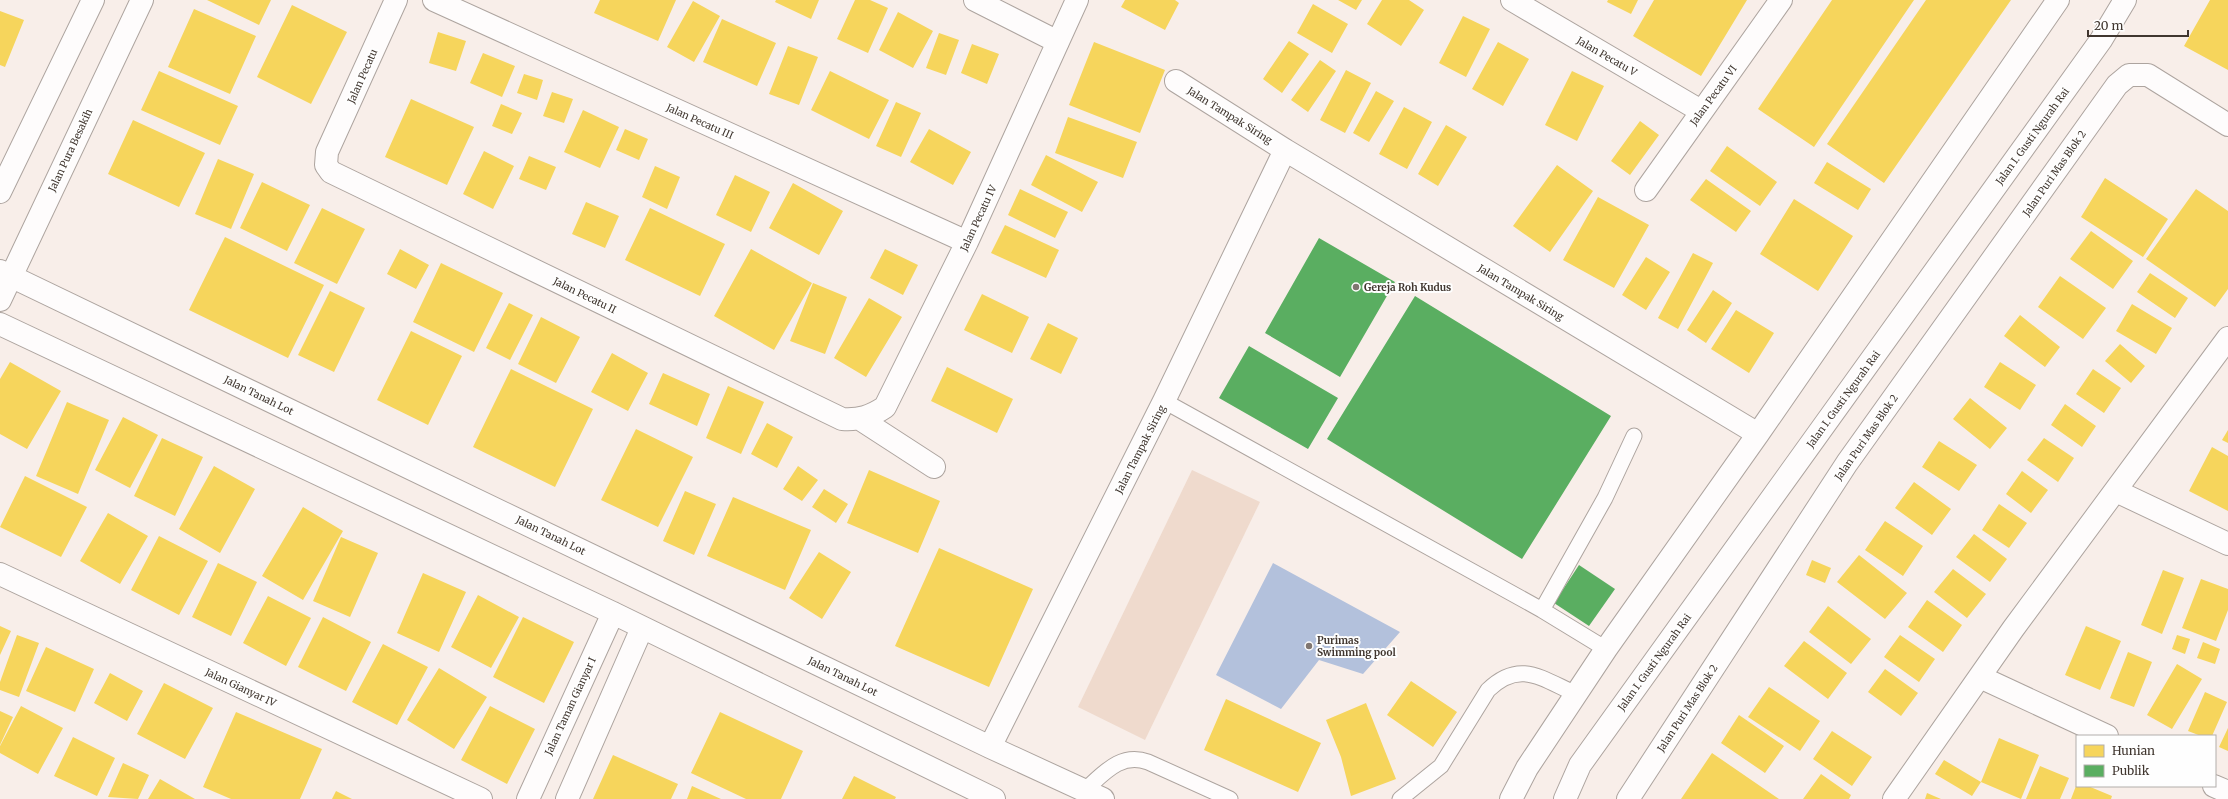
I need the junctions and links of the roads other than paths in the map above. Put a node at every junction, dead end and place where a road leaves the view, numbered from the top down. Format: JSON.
{"nodes":[{"id":1,"x":92,"y":0,"type":"edge"},
{"id":2,"x":142,"y":0,"type":"edge"},
{"id":3,"x":396,"y":0,"type":"edge"},
{"id":4,"x":434,"y":0,"type":"edge"},
{"id":5,"x":976,"y":0,"type":"edge"},
{"id":6,"x":1077,"y":0,"type":"edge"},
{"id":7,"x":1512,"y":0,"type":"edge"},
{"id":8,"x":1781,"y":0,"type":"edge"},
{"id":9,"x":2058,"y":0,"type":"edge"},
{"id":10,"x":2125,"y":0,"type":"edge"},
{"id":11,"x":1058,"y":42,"type":"junction"},
{"id":12,"x":1176,"y":81,"type":"dead end"},
{"id":13,"x":1701,"y":111,"type":"junction"},
{"id":14,"x":2228,"y":125,"type":"edge"},
{"id":15,"x":1285,"y":150,"type":"junction"},
{"id":16,"x":327,"y":152,"type":"joint"},
{"id":17,"x":1646,"y":190,"type":"dead end"},
{"id":18,"x":0,"y":192,"type":"edge"},
{"id":19,"x":967,"y":242,"type":"junction"},
{"id":20,"x":5,"y":273,"type":"edge"},
{"id":21,"x":0,"y":300,"type":"edge"},
{"id":22,"x":0,"y":324,"type":"edge"},
{"id":23,"x":2228,"y":338,"type":"edge"},
{"id":24,"x":1164,"y":401,"type":"junction"},
{"id":25,"x":860,"y":419,"type":"junction"},
{"id":26,"x":1758,"y":434,"type":"junction"},
{"id":27,"x":1634,"y":436,"type":"dead end"},
{"id":28,"x":934,"y":467,"type":"dead end"},
{"id":29,"x":2116,"y":491,"type":"junction"},
{"id":30,"x":2228,"y":544,"type":"edge"},
{"id":31,"x":0,"y":574,"type":"edge"},
{"id":32,"x":1542,"y":610,"type":"junction"},
{"id":33,"x":613,"y":613,"type":"junction"},
{"id":34,"x":642,"y":628,"type":"junction"},
{"id":35,"x":1606,"y":649,"type":"junction"},
{"id":36,"x":1980,"y":677,"type":"junction"},
{"id":37,"x":1576,"y":694,"type":"junction"},
{"id":38,"x":2105,"y":735,"type":"edge"},
{"id":39,"x":990,"y":747,"type":"junction"},
{"id":40,"x":2216,"y":787,"type":"edge"},
{"id":41,"x":2228,"y":792,"type":"edge"},
{"id":42,"x":1094,"y":795,"type":"edge"},
{"id":43,"x":481,"y":799,"type":"edge"},
{"id":44,"x":528,"y":799,"type":"edge"},
{"id":45,"x":567,"y":799,"type":"edge"},
{"id":46,"x":994,"y":799,"type":"edge"},
{"id":47,"x":1230,"y":799,"type":"edge"},
{"id":48,"x":1400,"y":799,"type":"edge"},
{"id":49,"x":1511,"y":799,"type":"edge"},
{"id":50,"x":1565,"y":799,"type":"edge"},
{"id":51,"x":1628,"y":799,"type":"edge"},
{"id":52,"x":1894,"y":799,"type":"edge"}],
"edges":[{"from":1,"to":18,"type":"street"},
{"from":2,"to":20,"type":"street","name":"Jalan Pura Besakih"},
{"from":3,"to":16,"type":"street","name":"Jalan Pecatu"},
{"from":4,"to":19,"type":"street","name":"Jalan Pecatu III"},
{"from":5,"to":11,"type":"street"},
{"from":6,"to":11,"type":"street","name":"Jalan Pecatu IV"},
{"from":7,"to":13,"type":"street","name":"Jalan Pecatu V"},
{"from":8,"to":13,"type":"street","name":"Jalan Pecatu VI"},
{"from":9,"to":26,"type":"street"},
{"from":10,"to":50,"type":"street","name":"Jalan I. Gusti Ngurah Rai"},
{"from":11,"to":19,"type":"street","name":"Jalan Pecatu IV"},
{"from":12,"to":15,"type":"street","name":"Jalan Tampak Siring"},
{"from":13,"to":17,"type":"street","name":"Jalan Pecatu VI"},
{"from":14,"to":51,"type":"street","name":"Jalan Puri Mas Blok 2"},
{"from":15,"to":24,"type":"street","name":"Jalan Tampak Siring"},
{"from":15,"to":26,"type":"street","name":"Jalan Tampak Siring"},
{"from":16,"to":25,"type":"street","name":"Jalan Pecatu II"},
{"from":19,"to":25,"type":"street","name":"Jalan Pecatu IV"},
{"from":20,"to":21,"type":"street","name":"Jalan Pura Besakih"},
{"from":20,"to":39,"type":"street","name":"Jalan Tanah Lot"},
{"from":22,"to":33,"type":"street"},
{"from":23,"to":29,"type":"street"},
{"from":24,"to":32,"type":"lane"},
{"from":24,"to":39,"type":"street","name":"Jalan Tampak Siring"},
{"from":25,"to":28,"type":"street"},
{"from":26,"to":35,"type":"street"},
{"from":27,"to":32,"type":"lane"},
{"from":29,"to":30,"type":"street"},
{"from":29,"to":36,"type":"street"},
{"from":31,"to":43,"type":"street","name":"Jalan Gianyar IV"},
{"from":32,"to":35,"type":"lane"},
{"from":33,"to":34,"type":"street"},
{"from":33,"to":44,"type":"street","name":"Jalan Taman Gianyar I"},
{"from":34,"to":45,"type":"street"},
{"from":34,"to":46,"type":"street"},
{"from":35,"to":37,"type":"street"},
{"from":36,"to":38,"type":"street"},
{"from":36,"to":52,"type":"street"},
{"from":37,"to":48,"type":"lane"},
{"from":37,"to":49,"type":"street"},
{"from":39,"to":42,"type":"street","name":"Jalan Tanah Lot"},
{"from":40,"to":41,"type":"street"},
{"from":42,"to":47,"type":"lane"}]}
